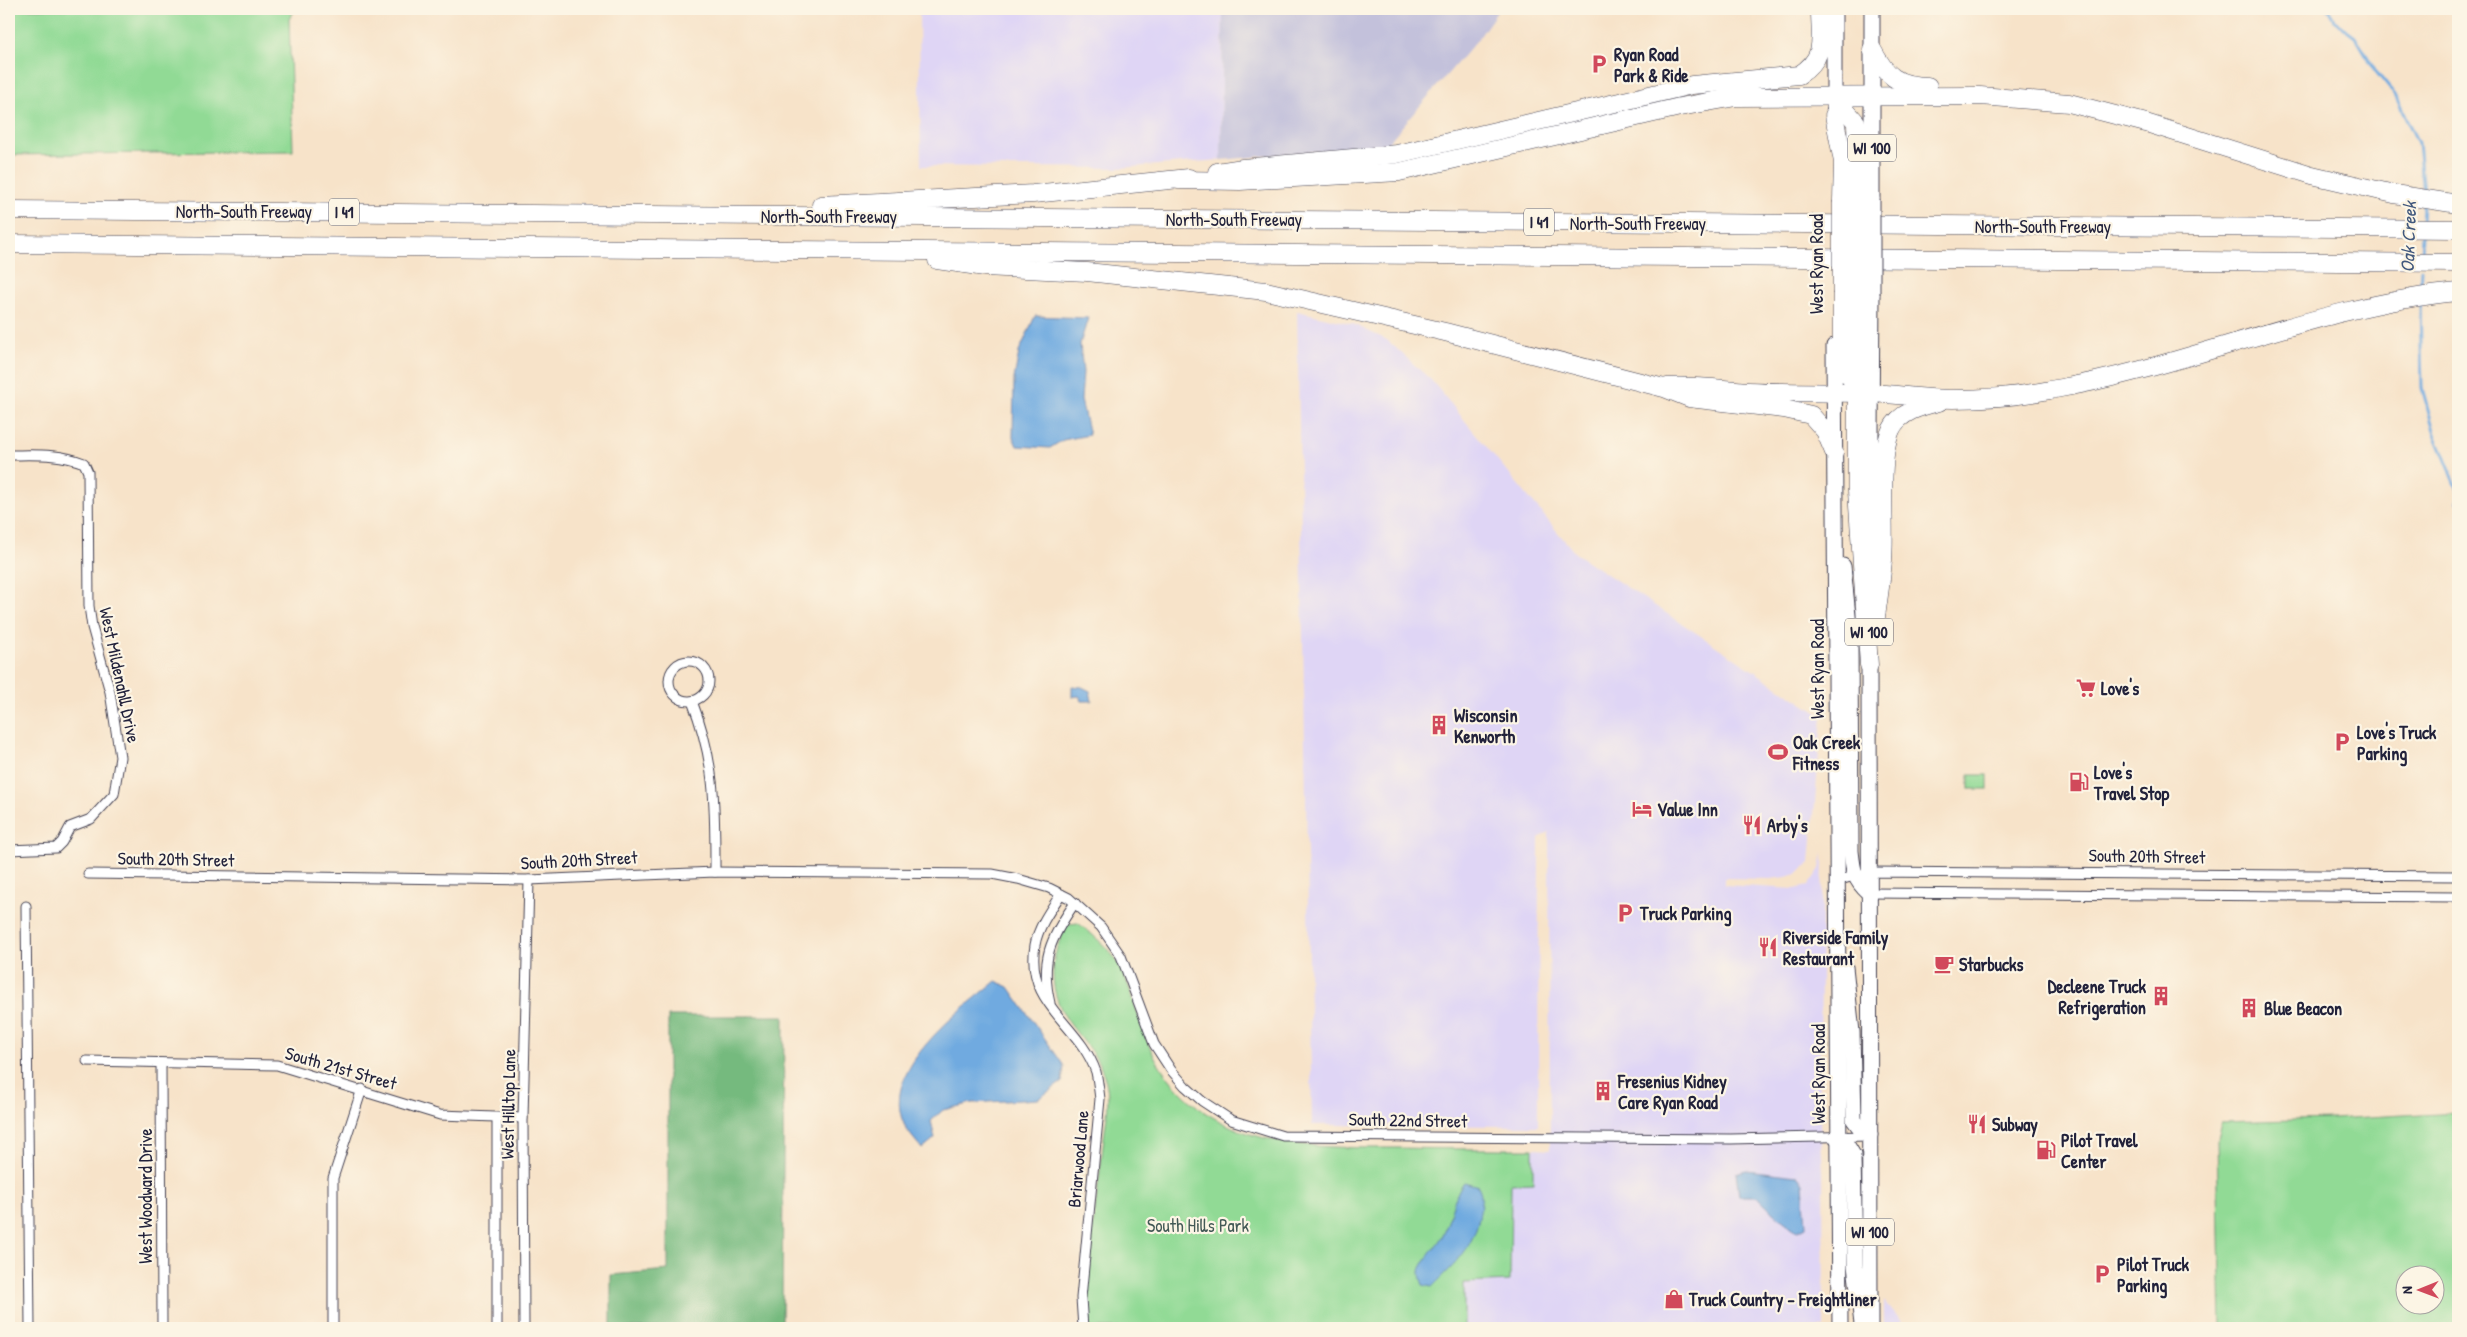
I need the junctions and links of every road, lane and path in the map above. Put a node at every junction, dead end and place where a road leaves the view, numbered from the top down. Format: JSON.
{"nodes":[{"id":1,"x":1820,"y":9,"type":"edge"},
{"id":2,"x":1834,"y":9,"type":"edge"},
{"id":3,"x":1872,"y":9,"type":"edge"},
{"id":4,"x":1872,"y":49,"type":"junction"},
{"id":5,"x":1872,"y":96,"type":"junction"},
{"id":6,"x":1834,"y":97,"type":"junction"},
{"id":7,"x":2049,"y":100,"type":"junction"},
{"id":8,"x":1834,"y":115,"type":"joint"},
{"id":9,"x":1178,"y":180,"type":"junction"},
{"id":10,"x":1852,"y":200,"type":"junction"},
{"id":11,"x":2454,"y":204,"type":"edge"},
{"id":12,"x":9,"y":210,"type":"edge"},
{"id":13,"x":680,"y":215,"type":"junction"},
{"id":14,"x":2450,"y":229,"type":"edge"},
{"id":15,"x":9,"y":244,"type":"edge"},
{"id":16,"x":870,"y":251,"type":"junction"},
{"id":17,"x":2451,"y":263,"type":"edge"},
{"id":18,"x":2454,"y":293,"type":"edge"},
{"id":19,"x":1852,"y":294,"type":"junction"},
{"id":20,"x":1664,"y":388,"type":"junction"},
{"id":21,"x":1862,"y":390,"type":"junction"},
{"id":22,"x":1834,"y":392,"type":"junction"},
{"id":23,"x":1952,"y":399,"type":"junction"},
{"id":24,"x":1834,"y":452,"type":"junction"},
{"id":25,"x":9,"y":455,"type":"edge"},
{"id":26,"x":1834,"y":517,"type":"junction"},
{"id":27,"x":1869,"y":666,"type":"junction"},
{"id":28,"x":692,"y":701,"type":"junction"},
{"id":29,"x":9,"y":850,"type":"edge"},
{"id":30,"x":715,"y":872,"type":"junction"},
{"id":31,"x":1869,"y":872,"type":"junction"},
{"id":32,"x":88,"y":874,"type":"dead end"},
{"id":33,"x":1854,"y":875,"type":"junction"},
{"id":34,"x":2458,"y":876,"type":"edge"},
{"id":35,"x":529,"y":880,"type":"junction"},
{"id":36,"x":1836,"y":881,"type":"junction"},
{"id":37,"x":1869,"y":893,"type":"junction"},
{"id":38,"x":2458,"y":897,"type":"edge"},
{"id":39,"x":1068,"y":898,"type":"junction"},
{"id":40,"x":26,"y":906,"type":"dead end"},
{"id":41,"x":1837,"y":937,"type":"junction"},
{"id":42,"x":1050,"y":1006,"type":"junction"},
{"id":43,"x":87,"y":1061,"type":"dead end"},
{"id":44,"x":161,"y":1063,"type":"junction"},
{"id":45,"x":362,"y":1089,"type":"junction"},
{"id":46,"x":523,"y":1118,"type":"junction"},
{"id":47,"x":497,"y":1119,"type":"junction"},
{"id":48,"x":1870,"y":1136,"type":"junction"},
{"id":49,"x":1837,"y":1138,"type":"junction"},
{"id":50,"x":30,"y":1328,"type":"edge"},
{"id":51,"x":162,"y":1328,"type":"edge"},
{"id":52,"x":333,"y":1328,"type":"edge"},
{"id":53,"x":497,"y":1328,"type":"edge"},
{"id":54,"x":524,"y":1328,"type":"edge"},
{"id":55,"x":1083,"y":1328,"type":"edge"},
{"id":56,"x":1840,"y":1328,"type":"edge"},
{"id":57,"x":1862,"y":1328,"type":"edge"},
{"id":58,"x":1870,"y":1328,"type":"edge"}],
"edges":[{"from":1,"to":9,"type":"highway"},
{"from":2,"to":6,"type":"main road","number":"WI 100"},
{"from":3,"to":4,"type":"main road","name":"West Ryan Road","number":"WI 100"},
{"from":4,"to":5,"type":"main road","name":"West Ryan Road","number":"WI 100"},
{"from":4,"to":7,"type":"highway"},
{"from":5,"to":6,"type":"highway"},
{"from":5,"to":7,"type":"highway"},
{"from":5,"to":10,"type":"main road","name":"West Ryan Road","number":"WI 100"},
{"from":6,"to":8,"type":"main road","number":"WI 100"},
{"from":6,"to":9,"type":"highway"},
{"from":6,"to":10,"type":"highway"},
{"from":7,"to":11,"type":"highway"},
{"from":8,"to":10,"type":"highway"},
{"from":9,"to":13,"type":"highway"},
{"from":10,"to":19,"type":"highway","bridge":true},
{"from":10,"to":19,"type":"main road","name":"West Ryan Road","number":"WI 100","bridge":true},
{"from":12,"to":13,"type":"highway","name":"North-South Freeway","number":"I 41"},
{"from":13,"to":14,"type":"highway","name":"North-South Freeway","number":"I 41"},
{"from":15,"to":16,"type":"highway","name":"North-South Freeway","number":"I 41"},
{"from":16,"to":17,"type":"highway","name":"North-South Freeway","number":"I 41"},
{"from":16,"to":20,"type":"highway"},
{"from":18,"to":23,"type":"highway"},
{"from":19,"to":21,"type":"main road","name":"West Ryan Road","number":"WI 100"},
{"from":19,"to":21,"type":"highway"},
{"from":19,"to":22,"type":"main road","name":"West Ryan Road","number":"WI 100"},
{"from":20,"to":22,"type":"highway"},
{"from":20,"to":24,"type":"highway"},
{"from":21,"to":22,"type":"highway"},
{"from":21,"to":23,"type":"highway"},
{"from":21,"to":27,"type":"highway"},
{"from":22,"to":24,"type":"main road","name":"West Ryan Road","number":"WI 100"},
{"from":23,"to":27,"type":"highway"},
{"from":24,"to":26,"type":"main road","name":"West Ryan Road","number":"WI 100"},
{"from":25,"to":29,"type":"street","name":"West Mildenahll Drive"},
{"from":26,"to":33,"type":"main road"},
{"from":26,"to":36,"type":"main road","name":"West Ryan Road","number":"WI 100"},
{"from":27,"to":31,"type":"main road","number":"WI 100"},
{"from":28,"to":28,"type":"street"},
{"from":28,"to":30,"type":"street"},
{"from":30,"to":35,"type":"street","name":"South 20th Street"},
{"from":30,"to":39,"type":"street","name":"South 20th Street"},
{"from":31,"to":33,"type":"street","name":"South 20th Street"},
{"from":31,"to":34,"type":"street","name":"South 20th Street"},
{"from":31,"to":37,"type":"main road","number":"WI 100"},
{"from":32,"to":35,"type":"street","name":"South 20th Street"},
{"from":33,"to":36,"type":"street","name":"South 20th Street"},
{"from":33,"to":37,"type":"main road"},
{"from":35,"to":46,"type":"street","name":"West Hilltop Lane"},
{"from":36,"to":41,"type":"main road","name":"West Ryan Road","number":"WI 100"},
{"from":37,"to":38,"type":"street"},
{"from":37,"to":48,"type":"main road","number":"WI 100"},
{"from":39,"to":42,"type":"street","name":"Briarwood Lane"},
{"from":39,"to":42,"type":"street","name":"Briarwood Lane"},
{"from":39,"to":49,"type":"street","name":"South 22nd Street"},
{"from":40,"to":50,"type":"street"},
{"from":41,"to":48,"type":"main road"},
{"from":41,"to":49,"type":"main road","name":"West Ryan Road","number":"WI 100"},
{"from":42,"to":55,"type":"street","name":"Briarwood Lane"},
{"from":43,"to":44,"type":"street","name":"South 21st Street"},
{"from":44,"to":45,"type":"street","name":"South 21st Street"},
{"from":44,"to":51,"type":"street","name":"West Woodward Drive"},
{"from":45,"to":47,"type":"street","name":"South 21st Street"},
{"from":45,"to":52,"type":"street"},
{"from":46,"to":47,"type":"street","name":"South 21st Street"},
{"from":46,"to":54,"type":"street","name":"West Hilltop Lane"},
{"from":47,"to":53,"type":"street","name":"West Hilltop Lane"},
{"from":48,"to":49,"type":"street","name":"South 22nd Street"},
{"from":48,"to":58,"type":"main road","number":"WI 100"},
{"from":49,"to":56,"type":"main road","name":"West Ryan Road","number":"WI 100"},
{"from":49,"to":57,"type":"main road"}]}
